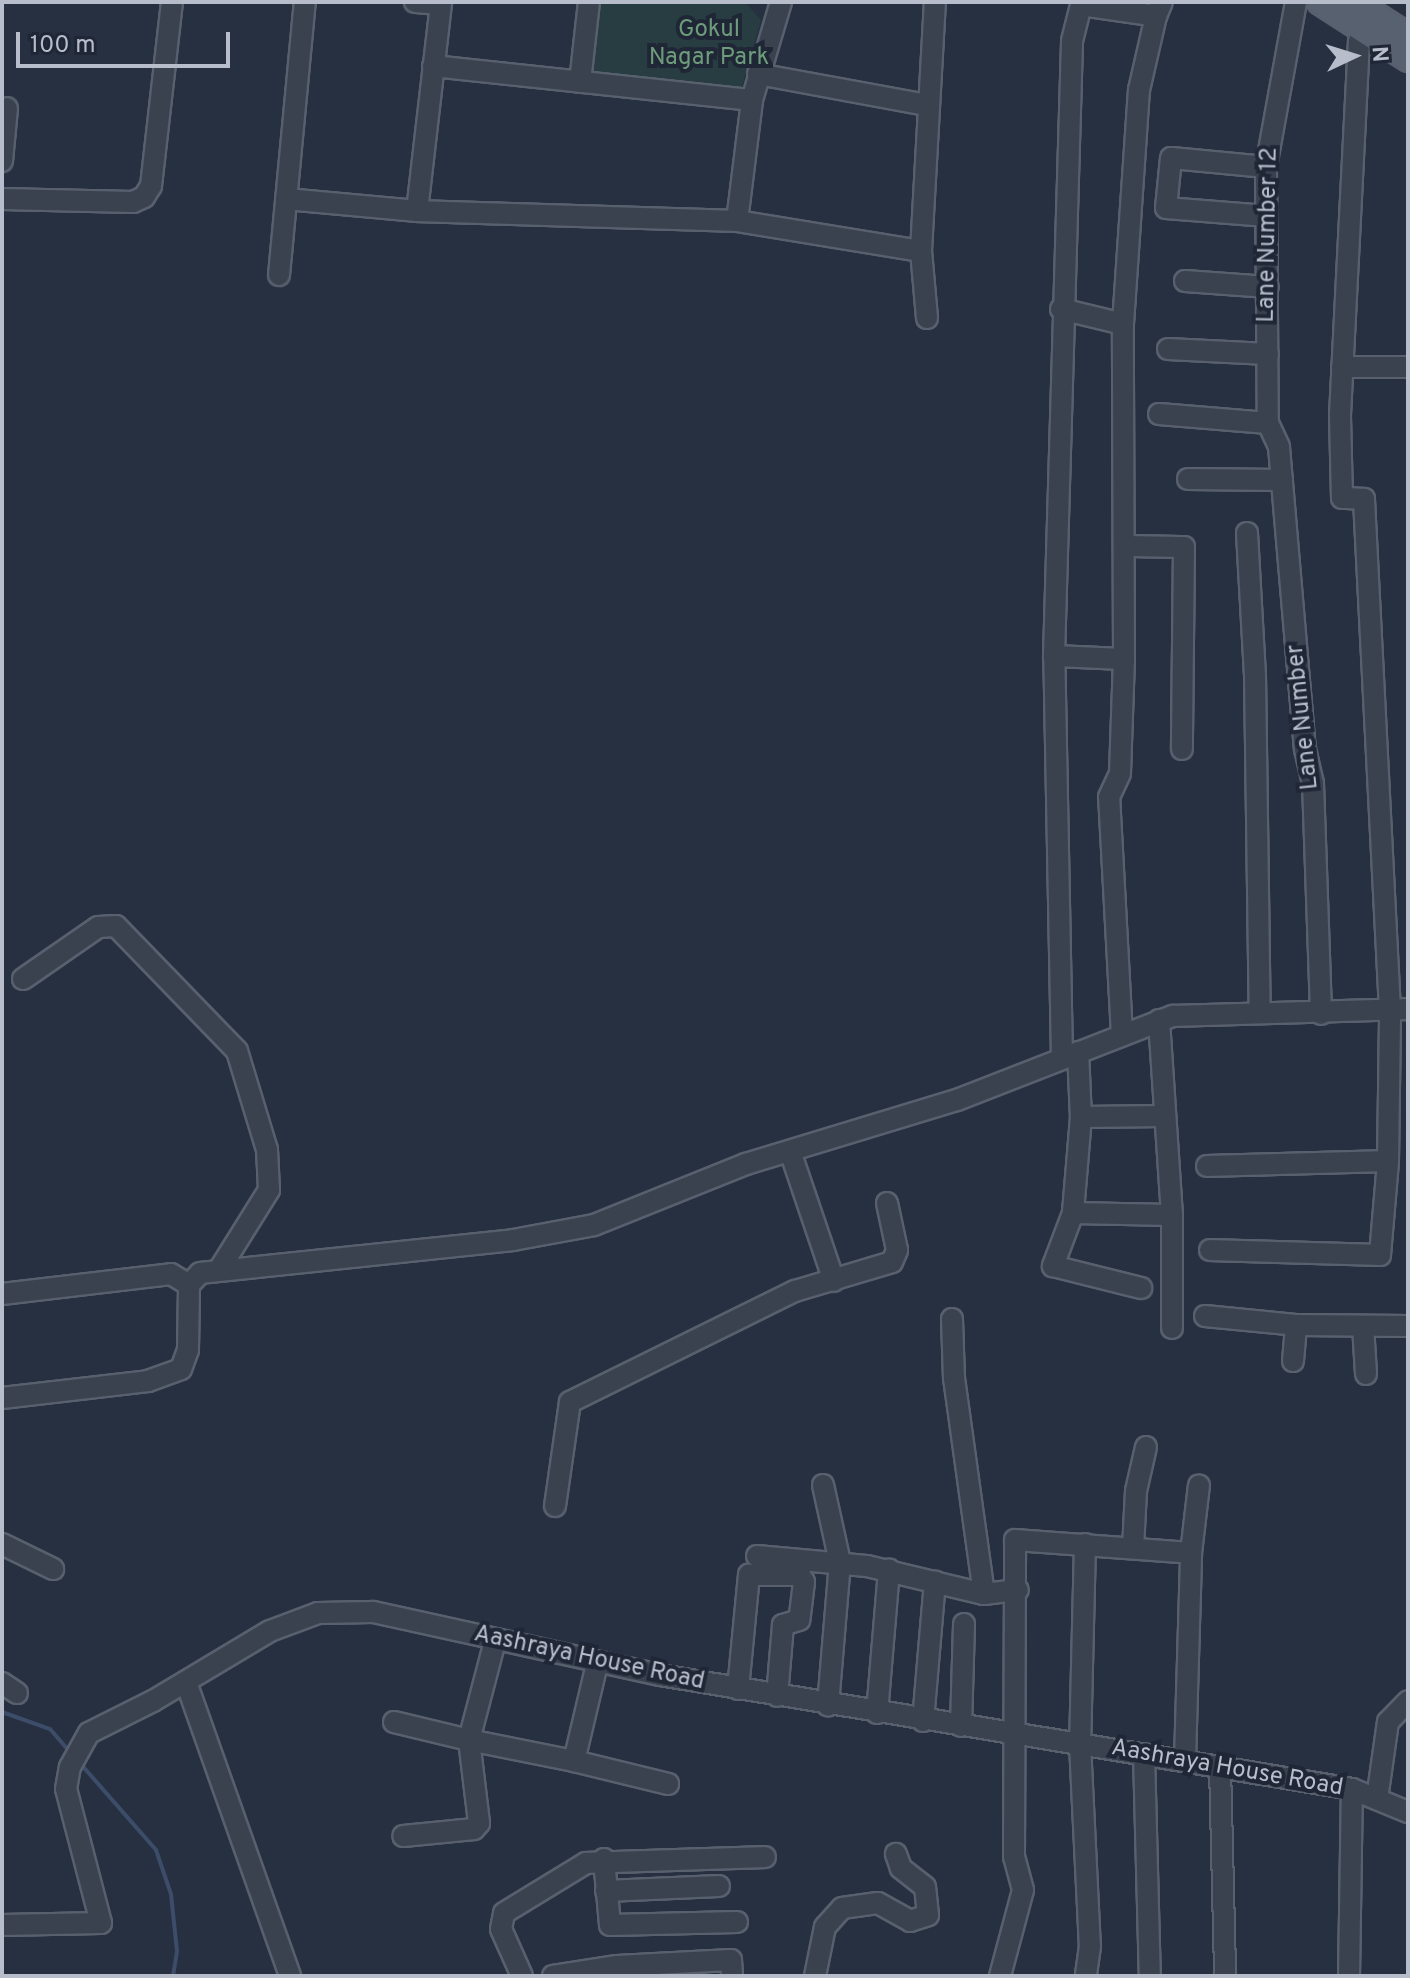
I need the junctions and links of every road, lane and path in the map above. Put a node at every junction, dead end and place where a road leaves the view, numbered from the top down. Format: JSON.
{"nodes":[{"id":1,"x":172,"y":2,"type":"edge"},
{"id":2,"x":415,"y":2,"type":"edge"},
{"id":3,"x":589,"y":2,"type":"edge"},
{"id":4,"x":935,"y":2,"type":"edge"},
{"id":5,"x":1296,"y":2,"type":"edge"},
{"id":6,"x":1320,"y":2,"type":"edge"},
{"id":7,"x":299,"y":3,"type":"edge"},
{"id":8,"x":440,"y":3,"type":"edge"},
{"id":9,"x":772,"y":5,"type":"edge"},
{"id":10,"x":1159,"y":9,"type":"edge"},
{"id":11,"x":1365,"y":16,"type":"edge"},
{"id":12,"x":1408,"y":36,"type":"edge"},
{"id":13,"x":1408,"y":59,"type":"edge"},
{"id":14,"x":433,"y":66,"type":"junction"},
{"id":15,"x":758,"y":74,"type":"junction"},
{"id":16,"x":580,"y":82,"type":"junction"},
{"id":17,"x":752,"y":100,"type":"junction"},
{"id":18,"x":927,"y":105,"type":"junction"},
{"id":19,"x":7,"y":108,"type":"dead end"},
{"id":20,"x":2,"y":161,"type":"edge"},
{"id":21,"x":1266,"y":167,"type":"junction"},
{"id":22,"x":2,"y":199,"type":"edge"},
{"id":23,"x":286,"y":199,"type":"junction"},
{"id":24,"x":417,"y":211,"type":"junction"},
{"id":25,"x":1267,"y":216,"type":"junction"},
{"id":26,"x":737,"y":221,"type":"junction"},
{"id":27,"x":921,"y":251,"type":"junction"},
{"id":28,"x":279,"y":275,"type":"dead end"},
{"id":29,"x":1185,"y":281,"type":"dead end"},
{"id":30,"x":1268,"y":287,"type":"junction"},
{"id":31,"x":1061,"y":309,"type":"junction"},
{"id":32,"x":927,"y":318,"type":"dead end"},
{"id":33,"x":1123,"y":324,"type":"junction"},
{"id":34,"x":1168,"y":349,"type":"dead end"},
{"id":35,"x":1268,"y":354,"type":"junction"},
{"id":36,"x":1342,"y":367,"type":"junction"},
{"id":37,"x":1408,"y":367,"type":"edge"},
{"id":38,"x":1159,"y":414,"type":"dead end"},
{"id":39,"x":1268,"y":423,"type":"junction"},
{"id":40,"x":1188,"y":479,"type":"dead end"},
{"id":41,"x":1282,"y":480,"type":"junction"},
{"id":42,"x":1247,"y":533,"type":"dead end"},
{"id":43,"x":1125,"y":546,"type":"junction"},
{"id":44,"x":1054,"y":656,"type":"junction"},
{"id":45,"x":1124,"y":659,"type":"junction"},
{"id":46,"x":1182,"y":749,"type":"dead end"},
{"id":47,"x":23,"y":979,"type":"dead end"},
{"id":48,"x":1399,"y":1010,"type":"edge"},
{"id":49,"x":1260,"y":1013,"type":"junction"},
{"id":50,"x":1321,"y":1014,"type":"junction"},
{"id":51,"x":1159,"y":1020,"type":"junction"},
{"id":52,"x":1122,"y":1035,"type":"junction"},
{"id":53,"x":1070,"y":1055,"type":"junction"},
{"id":54,"x":1398,"y":1106,"type":"edge"},
{"id":55,"x":1165,"y":1116,"type":"junction"},
{"id":56,"x":1081,"y":1117,"type":"junction"},
{"id":57,"x":790,"y":1151,"type":"junction"},
{"id":58,"x":1388,"y":1161,"type":"junction"},
{"id":59,"x":1207,"y":1166,"type":"dead end"},
{"id":60,"x":887,"y":1203,"type":"dead end"},
{"id":61,"x":1073,"y":1213,"type":"junction"},
{"id":62,"x":1172,"y":1215,"type":"junction"},
{"id":63,"x":1210,"y":1250,"type":"dead end"},
{"id":64,"x":219,"y":1270,"type":"junction"},
{"id":65,"x":834,"y":1281,"type":"junction"},
{"id":66,"x":189,"y":1285,"type":"junction"},
{"id":67,"x":1141,"y":1288,"type":"dead end"},
{"id":68,"x":2,"y":1294,"type":"edge"},
{"id":69,"x":1205,"y":1316,"type":"dead end"},
{"id":70,"x":952,"y":1319,"type":"dead end"},
{"id":71,"x":1296,"y":1325,"type":"junction"},
{"id":72,"x":1363,"y":1326,"type":"junction"},
{"id":73,"x":1408,"y":1326,"type":"edge"},
{"id":74,"x":1172,"y":1328,"type":"dead end"},
{"id":75,"x":1293,"y":1361,"type":"dead end"},
{"id":76,"x":1366,"y":1374,"type":"dead end"},
{"id":77,"x":2,"y":1398,"type":"edge"},
{"id":78,"x":1146,"y":1447,"type":"dead end"},
{"id":79,"x":823,"y":1485,"type":"dead end"},
{"id":80,"x":1199,"y":1485,"type":"dead end"},
{"id":81,"x":555,"y":1506,"type":"dead end"},
{"id":82,"x":2,"y":1544,"type":"edge"},
{"id":83,"x":1085,"y":1544,"type":"junction"},
{"id":84,"x":1133,"y":1548,"type":"junction"},
{"id":85,"x":1191,"y":1553,"type":"junction"},
{"id":86,"x":757,"y":1556,"type":"dead end"},
{"id":87,"x":840,"y":1562,"type":"junction"},
{"id":88,"x":53,"y":1569,"type":"dead end"},
{"id":89,"x":889,"y":1569,"type":"junction"},
{"id":90,"x":935,"y":1582,"type":"junction"},
{"id":91,"x":1018,"y":1590,"type":"junction"},
{"id":92,"x":984,"y":1594,"type":"junction"},
{"id":93,"x":964,"y":1624,"type":"dead end"},
{"id":94,"x":495,"y":1641,"type":"junction"},
{"id":95,"x":597,"y":1664,"type":"junction"},
{"id":96,"x":186,"y":1682,"type":"junction"},
{"id":97,"x":738,"y":1689,"type":"junction"},
{"id":98,"x":777,"y":1696,"type":"junction"},
{"id":99,"x":1408,"y":1701,"type":"edge"},
{"id":100,"x":828,"y":1705,"type":"junction"},
{"id":101,"x":877,"y":1713,"type":"junction"},
{"id":102,"x":923,"y":1721,"type":"junction"},
{"id":103,"x":394,"y":1722,"type":"dead end"},
{"id":104,"x":961,"y":1726,"type":"junction"},
{"id":105,"x":1017,"y":1734,"type":"junction"},
{"id":106,"x":469,"y":1740,"type":"junction"},
{"id":107,"x":1080,"y":1744,"type":"junction"},
{"id":108,"x":1144,"y":1754,"type":"junction"},
{"id":109,"x":1185,"y":1760,"type":"junction"},
{"id":110,"x":574,"y":1761,"type":"junction"},
{"id":111,"x":1220,"y":1766,"type":"junction"},
{"id":112,"x":668,"y":1784,"type":"dead end"},
{"id":113,"x":1352,"y":1789,"type":"junction"},
{"id":114,"x":1377,"y":1799,"type":"junction"},
{"id":115,"x":1408,"y":1812,"type":"edge"},
{"id":116,"x":403,"y":1836,"type":"dead end"},
{"id":117,"x":896,"y":1854,"type":"dead end"},
{"id":118,"x":765,"y":1857,"type":"dead end"},
{"id":119,"x":604,"y":1859,"type":"junction"},
{"id":120,"x":719,"y":1886,"type":"dead end"},
{"id":121,"x":606,"y":1891,"type":"junction"},
{"id":122,"x":737,"y":1922,"type":"dead end"},
{"id":123,"x":2,"y":1925,"type":"edge"},
{"id":124,"x":290,"y":1976,"type":"edge"},
{"id":125,"x":522,"y":1976,"type":"edge"},
{"id":126,"x":553,"y":1976,"type":"edge"},
{"id":127,"x":732,"y":1976,"type":"edge"},
{"id":128,"x":815,"y":1976,"type":"edge"},
{"id":129,"x":1000,"y":1976,"type":"edge"},
{"id":130,"x":1086,"y":1976,"type":"edge"},
{"id":131,"x":1150,"y":1976,"type":"edge"},
{"id":132,"x":1225,"y":1976,"type":"edge"},
{"id":133,"x":1349,"y":1976,"type":"edge"}],
"edges":[{"from":1,"to":22,"type":"street"},
{"from":2,"to":8,"type":"street"},
{"from":3,"to":16,"type":"street"},
{"from":4,"to":18,"type":"street"},
{"from":5,"to":21,"type":"street","name":"Lane Number 12"},
{"from":6,"to":11,"type":"main road"},
{"from":7,"to":23,"type":"street"},
{"from":8,"to":14,"type":"street"},
{"from":9,"to":15,"type":"street"},
{"from":10,"to":31,"type":"street"},
{"from":10,"to":33,"type":"street"},
{"from":11,"to":12,"type":"main road"},
{"from":11,"to":13,"type":"main road"},
{"from":11,"to":36,"type":"street"},
{"from":14,"to":16,"type":"street"},
{"from":14,"to":24,"type":"street"},
{"from":15,"to":17,"type":"street"},
{"from":15,"to":18,"type":"street"},
{"from":16,"to":17,"type":"street"},
{"from":17,"to":26,"type":"street"},
{"from":18,"to":27,"type":"street"},
{"from":19,"to":20,"type":"street"},
{"from":21,"to":25,"type":"street","name":"Lane Number 12"},
{"from":21,"to":25,"type":"street"},
{"from":23,"to":24,"type":"street"},
{"from":23,"to":28,"type":"street"},
{"from":24,"to":26,"type":"street"},
{"from":25,"to":30,"type":"street","name":"Lane Number 12"},
{"from":26,"to":27,"type":"street"},
{"from":27,"to":32,"type":"street"},
{"from":29,"to":30,"type":"street"},
{"from":30,"to":35,"type":"street","name":"Lane Number 12"},
{"from":31,"to":33,"type":"street"},
{"from":31,"to":44,"type":"street"},
{"from":33,"to":43,"type":"street"},
{"from":34,"to":35,"type":"street"},
{"from":35,"to":39,"type":"street","name":"Lane Number 12"},
{"from":36,"to":37,"type":"street"},
{"from":36,"to":48,"type":"street"},
{"from":38,"to":39,"type":"street"},
{"from":39,"to":41,"type":"street","name":"Lane Number"},
{"from":40,"to":41,"type":"street"},
{"from":41,"to":50,"type":"street","name":"Lane Number"},
{"from":42,"to":49,"type":"street"},
{"from":43,"to":45,"type":"street"},
{"from":43,"to":46,"type":"street"},
{"from":44,"to":45,"type":"street"},
{"from":44,"to":53,"type":"street"},
{"from":45,"to":52,"type":"street"},
{"from":47,"to":64,"type":"street"},
{"from":48,"to":50,"type":"street"},
{"from":48,"to":54,"type":"street"},
{"from":49,"to":50,"type":"street"},
{"from":49,"to":51,"type":"street"},
{"from":51,"to":52,"type":"street"},
{"from":51,"to":55,"type":"street"},
{"from":52,"to":53,"type":"street"},
{"from":53,"to":56,"type":"street"},
{"from":53,"to":57,"type":"street"},
{"from":54,"to":58,"type":"street"},
{"from":55,"to":56,"type":"street"},
{"from":55,"to":62,"type":"street"},
{"from":56,"to":61,"type":"street"},
{"from":57,"to":64,"type":"street"},
{"from":57,"to":65,"type":"street"},
{"from":58,"to":59,"type":"street"},
{"from":58,"to":63,"type":"street"},
{"from":60,"to":65,"type":"street"},
{"from":61,"to":62,"type":"street"},
{"from":61,"to":67,"type":"street"},
{"from":62,"to":74,"type":"street"},
{"from":64,"to":66,"type":"street"},
{"from":65,"to":81,"type":"street"},
{"from":66,"to":68,"type":"street"},
{"from":66,"to":77,"type":"street"},
{"from":69,"to":71,"type":"street"},
{"from":70,"to":92,"type":"street"},
{"from":71,"to":72,"type":"street"},
{"from":71,"to":75,"type":"street"},
{"from":72,"to":73,"type":"street"},
{"from":72,"to":76,"type":"street"},
{"from":78,"to":84,"type":"street"},
{"from":79,"to":87,"type":"street"},
{"from":80,"to":85,"type":"street"},
{"from":82,"to":88,"type":"street"},
{"from":83,"to":84,"type":"street"},
{"from":83,"to":91,"type":"street"},
{"from":83,"to":107,"type":"street"},
{"from":84,"to":85,"type":"street"},
{"from":85,"to":109,"type":"street"},
{"from":86,"to":87,"type":"street"},
{"from":87,"to":89,"type":"street"},
{"from":87,"to":100,"type":"street"},
{"from":89,"to":90,"type":"street"},
{"from":89,"to":101,"type":"street"},
{"from":90,"to":92,"type":"street"},
{"from":90,"to":102,"type":"street"},
{"from":91,"to":92,"type":"street"},
{"from":91,"to":105,"type":"street"},
{"from":93,"to":104,"type":"street"},
{"from":94,"to":95,"type":"street","name":"Aashraya House Road"},
{"from":94,"to":96,"type":"street","name":"Aashraya House Road"},
{"from":94,"to":106,"type":"street"},
{"from":95,"to":97,"type":"street","name":"Aashraya House Road"},
{"from":95,"to":110,"type":"street"},
{"from":96,"to":123,"type":"street","name":"Aashraya House Road"},
{"from":96,"to":124,"type":"street"},
{"from":97,"to":98,"type":"street","name":"Aashraya House Road"},
{"from":97,"to":98,"type":"street"},
{"from":98,"to":100,"type":"street","name":"Aashraya House Road"},
{"from":99,"to":114,"type":"street"},
{"from":100,"to":101,"type":"street","name":"Aashraya House Road"},
{"from":101,"to":102,"type":"street","name":"Aashraya House Road"},
{"from":102,"to":104,"type":"street","name":"Aashraya House Road"},
{"from":103,"to":106,"type":"street"},
{"from":104,"to":105,"type":"street","name":"Aashraya House Road"},
{"from":105,"to":107,"type":"street","name":"Aashraya House Road"},
{"from":105,"to":129,"type":"street"},
{"from":106,"to":110,"type":"street"},
{"from":106,"to":116,"type":"street"},
{"from":107,"to":108,"type":"street","name":"Aashraya House Road"},
{"from":107,"to":130,"type":"street"},
{"from":108,"to":109,"type":"street","name":"Aashraya House Road"},
{"from":108,"to":131,"type":"street"},
{"from":109,"to":111,"type":"street","name":"Aashraya House Road"},
{"from":110,"to":112,"type":"street"},
{"from":111,"to":113,"type":"street","name":"Aashraya House Road"},
{"from":111,"to":132,"type":"street"},
{"from":113,"to":114,"type":"street","name":"Aashraya House Road"},
{"from":113,"to":133,"type":"street"},
{"from":114,"to":115,"type":"street","name":"Aashraya House Road"},
{"from":117,"to":128,"type":"street"},
{"from":118,"to":119,"type":"street"},
{"from":119,"to":121,"type":"street"},
{"from":119,"to":125,"type":"street"},
{"from":120,"to":121,"type":"street"},
{"from":121,"to":122,"type":"street"},
{"from":126,"to":127,"type":"street"}]}
